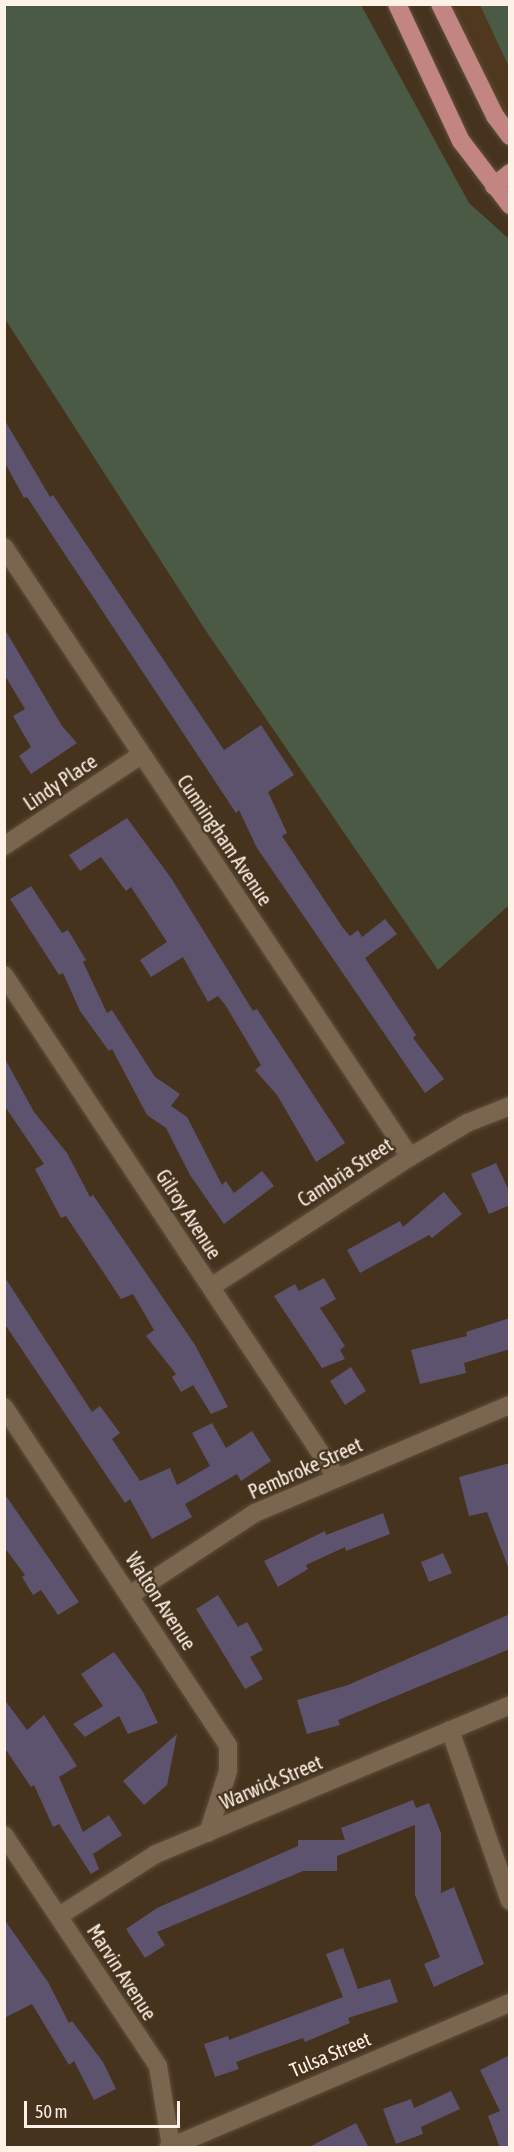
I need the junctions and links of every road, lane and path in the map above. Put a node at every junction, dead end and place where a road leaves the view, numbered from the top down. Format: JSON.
{"nodes":[{"id":1,"x":397,"y":4,"type":"edge"},
{"id":2,"x":440,"y":4,"type":"edge"},
{"id":3,"x":510,"y":136,"type":"edge"},
{"id":4,"x":510,"y":173,"type":"edge"},
{"id":5,"x":494,"y":186,"type":"junction"},
{"id":6,"x":510,"y":205,"type":"edge"},
{"id":7,"x":4,"y":547,"type":"edge"},
{"id":8,"x":141,"y":755,"type":"junction"},
{"id":9,"x":4,"y":846,"type":"edge"},
{"id":10,"x":4,"y":975,"type":"edge"},
{"id":11,"x":510,"y":1106,"type":"edge"},
{"id":12,"x":410,"y":1157,"type":"junction"},
{"id":13,"x":211,"y":1287,"type":"junction"},
{"id":14,"x":510,"y":1405,"type":"edge"},
{"id":15,"x":4,"y":1407,"type":"edge"},
{"id":16,"x":337,"y":1478,"type":"junction"},
{"id":17,"x":130,"y":1595,"type":"junction"},
{"id":18,"x":510,"y":1705,"type":"edge"},
{"id":19,"x":450,"y":1730,"type":"junction"},
{"id":20,"x":208,"y":1833,"type":"junction"},
{"id":21,"x":4,"y":1835,"type":"edge"},
{"id":22,"x":510,"y":1900,"type":"edge"},
{"id":23,"x":59,"y":1916,"type":"junction"},
{"id":24,"x":510,"y":2003,"type":"edge"},
{"id":25,"x":169,"y":2147,"type":"edge"}],
"edges":[{"from":1,"to":5,"type":"main road"},
{"from":2,"to":3,"type":"main road"},
{"from":4,"to":5,"type":"main road"},
{"from":5,"to":6,"type":"main road"},
{"from":7,"to":8,"type":"street","name":"Cunningham Avenue"},
{"from":8,"to":9,"type":"street","name":"Lindy Place"},
{"from":8,"to":12,"type":"street","name":"Cunningham Avenue"},
{"from":10,"to":13,"type":"street","name":"Gilroy Avenue"},
{"from":11,"to":12,"type":"street","name":"Cambria Street"},
{"from":12,"to":13,"type":"street","name":"Cambria Street"},
{"from":13,"to":16,"type":"street","name":"Gilroy Avenue"},
{"from":14,"to":16,"type":"street","name":"Pembroke Street"},
{"from":15,"to":17,"type":"street","name":"Walton Avenue"},
{"from":16,"to":17,"type":"street","name":"Pembroke Street"},
{"from":17,"to":20,"type":"street","name":"Walton Avenue"},
{"from":18,"to":19,"type":"street","name":"Warwick Street"},
{"from":19,"to":20,"type":"street","name":"Warwick Street"},
{"from":19,"to":22,"type":"street"},
{"from":20,"to":23,"type":"street","name":"Warwick Street"},
{"from":21,"to":23,"type":"street","name":"Marvin Avenue"},
{"from":23,"to":25,"type":"street","name":"Marvin Avenue"},
{"from":24,"to":25,"type":"street","name":"Tulsa Street"}]}
